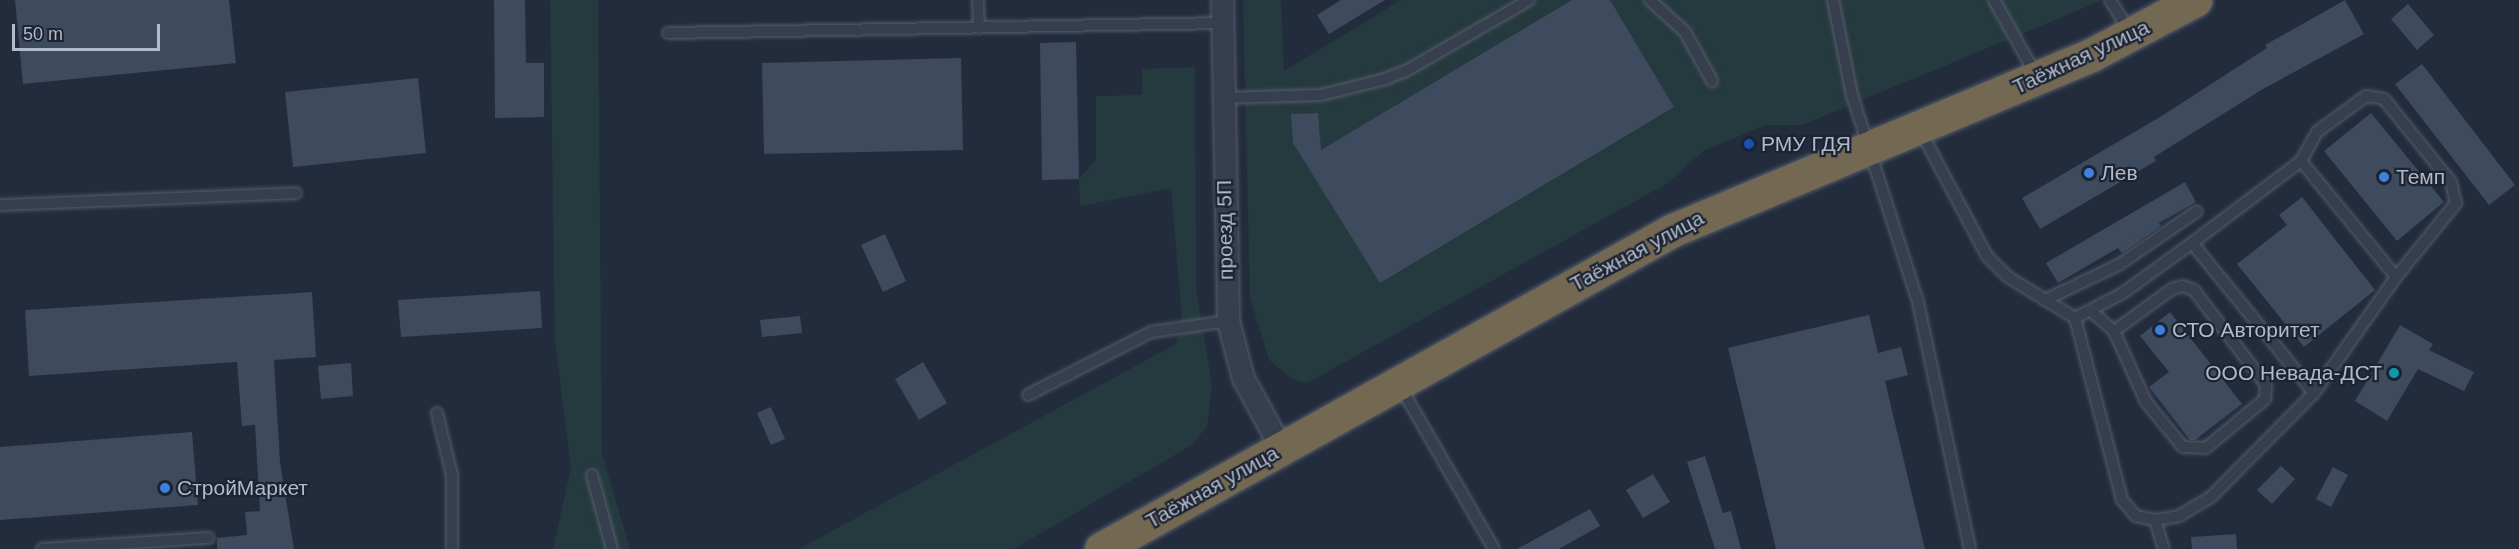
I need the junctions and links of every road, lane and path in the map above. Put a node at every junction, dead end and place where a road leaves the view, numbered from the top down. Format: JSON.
{"nodes":[{"id":1,"x":978,"y":0,"type":"edge"},
{"id":2,"x":1222,"y":0,"type":"edge"},
{"id":3,"x":1529,"y":0,"type":"edge"},
{"id":4,"x":1650,"y":0,"type":"edge"},
{"id":5,"x":1833,"y":0,"type":"edge"},
{"id":6,"x":1995,"y":0,"type":"edge"},
{"id":7,"x":2110,"y":0,"type":"edge"},
{"id":8,"x":2195,"y":0,"type":"edge"},
{"id":9,"x":1222,"y":23,"type":"junction"},
{"id":10,"x":979,"y":28,"type":"junction"},
{"id":11,"x":668,"y":33,"type":"dead end"},
{"id":12,"x":2132,"y":35,"type":"junction"},
{"id":13,"x":2038,"y":78,"type":"junction"},
{"id":14,"x":1713,"y":81,"type":"dead end"},
{"id":15,"x":1223,"y":98,"type":"junction"},
{"id":16,"x":1918,"y":127,"type":"junction"},
{"id":17,"x":1871,"y":146,"type":"junction"},
{"id":18,"x":2301,"y":161,"type":"junction"},
{"id":19,"x":296,"y":193,"type":"dead end"},
{"id":20,"x":0,"y":205,"type":"edge"},
{"id":21,"x":2197,"y":211,"type":"dead end"},
{"id":22,"x":2192,"y":243,"type":"junction"},
{"id":23,"x":2396,"y":277,"type":"junction"},
{"id":24,"x":2045,"y":300,"type":"junction"},
{"id":25,"x":2092,"y":312,"type":"junction"},
{"id":26,"x":2075,"y":318,"type":"junction"},
{"id":27,"x":1228,"y":321,"type":"junction"},
{"id":28,"x":2114,"y":331,"type":"junction"},
{"id":29,"x":1399,"y":383,"type":"junction"},
{"id":30,"x":2314,"y":393,"type":"junction"},
{"id":31,"x":1028,"y":395,"type":"dead end"},
{"id":32,"x":437,"y":413,"type":"dead end"},
{"id":33,"x":1281,"y":448,"type":"junction"},
{"id":34,"x":592,"y":475,"type":"dead end"},
{"id":35,"x":2155,"y":520,"type":"junction"},
{"id":36,"x":209,"y":538,"type":"dead end"},
{"id":37,"x":42,"y":549,"type":"edge"},
{"id":38,"x":452,"y":549,"type":"edge"},
{"id":39,"x":612,"y":549,"type":"edge"},
{"id":40,"x":1101,"y":549,"type":"edge"},
{"id":41,"x":1494,"y":549,"type":"edge"},
{"id":42,"x":1970,"y":549,"type":"edge"},
{"id":43,"x":2164,"y":549,"type":"edge"}],
"edges":[{"from":1,"to":10,"type":"lane"},
{"from":2,"to":9,"type":"street","name":"проезд 5П"},
{"from":3,"to":15,"type":"lane"},
{"from":4,"to":14,"type":"lane"},
{"from":5,"to":17,"type":"lane"},
{"from":6,"to":13,"type":"lane"},
{"from":7,"to":12,"type":"lane"},
{"from":8,"to":12,"type":"highway","name":"Таёжная улица"},
{"from":9,"to":10,"type":"lane"},
{"from":9,"to":15,"type":"street","name":"проезд 5П"},
{"from":10,"to":11,"type":"lane"},
{"from":12,"to":13,"type":"highway","name":"Таёжная улица"},
{"from":13,"to":16,"type":"highway","name":"Таёжная улица"},
{"from":15,"to":27,"type":"street","name":"проезд 5П"},
{"from":16,"to":17,"type":"highway","name":"Таёжная улица"},
{"from":16,"to":24,"type":"lane"},
{"from":17,"to":29,"type":"highway","name":"Таёжная улица"},
{"from":17,"to":42,"type":"lane"},
{"from":18,"to":22,"type":"lane"},
{"from":18,"to":23,"type":"lane"},
{"from":18,"to":23,"type":"lane"},
{"from":19,"to":20,"type":"lane"},
{"from":21,"to":24,"type":"lane"},
{"from":22,"to":25,"type":"lane"},
{"from":22,"to":30,"type":"lane"},
{"from":23,"to":30,"type":"lane"},
{"from":24,"to":26,"type":"lane"},
{"from":25,"to":26,"type":"lane"},
{"from":25,"to":28,"type":"lane"},
{"from":26,"to":35,"type":"lane"},
{"from":27,"to":31,"type":"lane"},
{"from":27,"to":33,"type":"street","name":"проезд 5П"},
{"from":28,"to":28,"type":"lane"},
{"from":29,"to":33,"type":"highway","name":"Таёжная улица"},
{"from":29,"to":41,"type":"lane"},
{"from":30,"to":35,"type":"lane"},
{"from":32,"to":38,"type":"lane"},
{"from":33,"to":40,"type":"highway","name":"Таёжная улица"},
{"from":34,"to":39,"type":"lane"},
{"from":35,"to":43,"type":"lane"},
{"from":36,"to":37,"type":"lane"}]}
